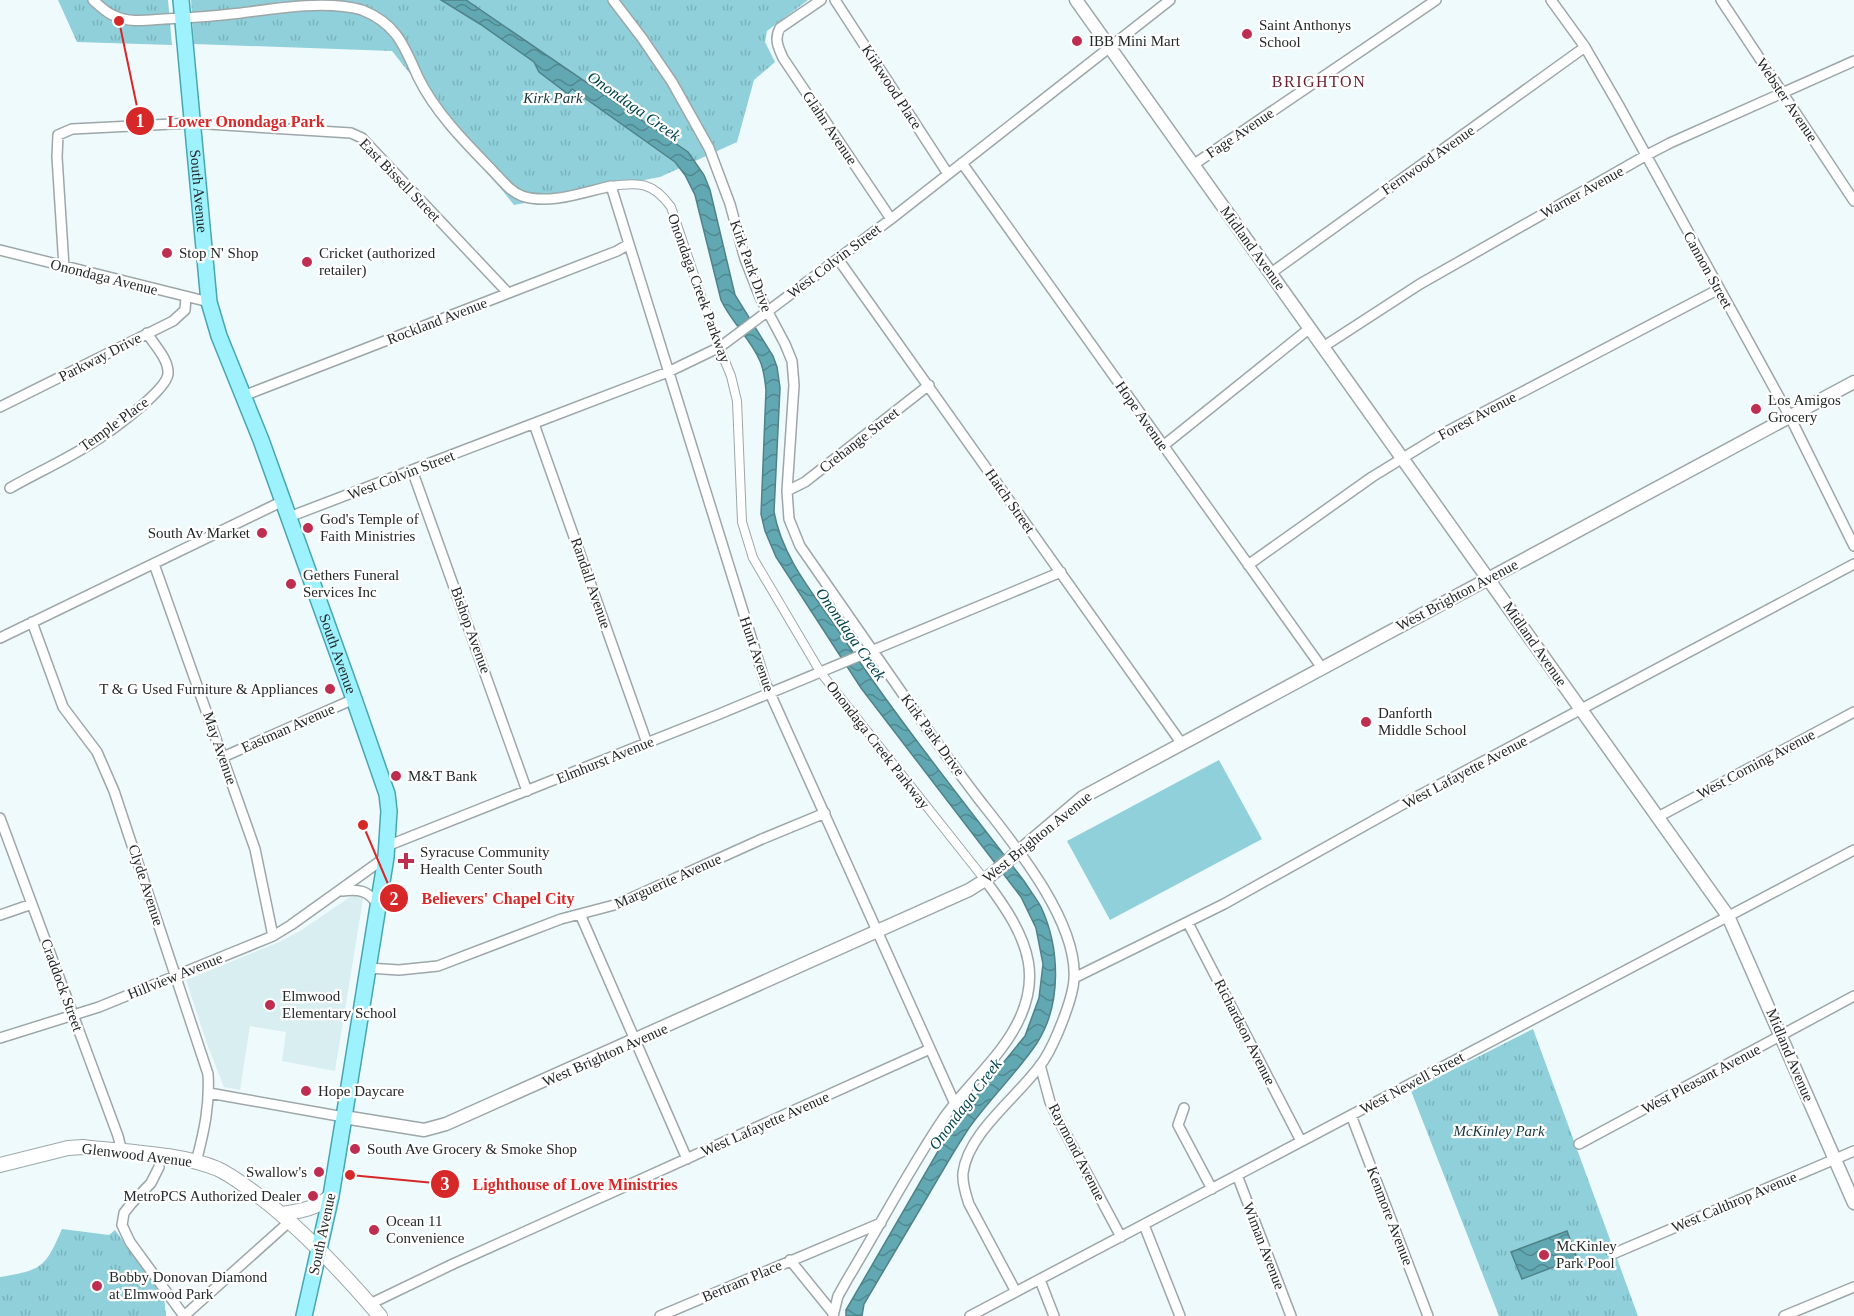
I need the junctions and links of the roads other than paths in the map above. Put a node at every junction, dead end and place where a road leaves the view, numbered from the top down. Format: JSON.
{"nodes":[{"id":1,"x":93,"y":0,"type":"edge"},
{"id":2,"x":181,"y":0,"type":"edge"},
{"id":3,"x":613,"y":0,"type":"edge"},
{"id":4,"x":821,"y":0,"type":"edge"},
{"id":5,"x":835,"y":0,"type":"edge"},
{"id":6,"x":1076,"y":0,"type":"edge"},
{"id":7,"x":1170,"y":0,"type":"edge"},
{"id":8,"x":1436,"y":0,"type":"edge"},
{"id":9,"x":1551,"y":0,"type":"edge"},
{"id":10,"x":1721,"y":0,"type":"edge"},
{"id":11,"x":183,"y":18,"type":"junction"},
{"id":12,"x":1110,"y":47,"type":"junction"},
{"id":13,"x":1585,"y":47,"type":"junction"},
{"id":14,"x":1854,"y":62,"type":"edge"},
{"id":15,"x":1783,"y":94,"type":"junction"},
{"id":16,"x":192,"y":123,"type":"junction"},
{"id":17,"x":1645,"y":156,"type":"junction"},
{"id":18,"x":962,"y":163,"type":"junction"},
{"id":19,"x":1194,"y":165,"type":"junction"},
{"id":20,"x":948,"y":174,"type":"junction"},
{"id":21,"x":611,"y":186,"type":"junction"},
{"id":22,"x":1854,"y":201,"type":"edge"},
{"id":23,"x":891,"y":219,"type":"junction"},
{"id":24,"x":629,"y":244,"type":"junction"},
{"id":25,"x":3,"y":253,"type":"edge"},
{"id":26,"x":838,"y":259,"type":"junction"},
{"id":27,"x":64,"y":267,"type":"junction"},
{"id":28,"x":1271,"y":273,"type":"junction"},
{"id":29,"x":1719,"y":289,"type":"junction"},
{"id":30,"x":508,"y":293,"type":"junction"},
{"id":31,"x":186,"y":297,"type":"junction"},
{"id":32,"x":209,"y":302,"type":"junction"},
{"id":33,"x":766,"y":311,"type":"junction"},
{"id":34,"x":1310,"y":328,"type":"junction"},
{"id":35,"x":147,"y":333,"type":"junction"},
{"id":36,"x":720,"y":347,"type":"junction"},
{"id":37,"x":1323,"y":347,"type":"junction"},
{"id":38,"x":668,"y":372,"type":"junction"},
{"id":39,"x":1854,"y":382,"type":"edge"},
{"id":40,"x":929,"y":385,"type":"junction"},
{"id":41,"x":243,"y":396,"type":"junction"},
{"id":42,"x":0,"y":407,"type":"edge"},
{"id":43,"x":1790,"y":417,"type":"junction"},
{"id":44,"x":534,"y":424,"type":"junction"},
{"id":45,"x":1163,"y":446,"type":"junction"},
{"id":46,"x":1402,"y":457,"type":"junction"},
{"id":47,"x":412,"y":470,"type":"junction"},
{"id":48,"x":10,"y":488,"type":"dead end"},
{"id":49,"x":787,"y":491,"type":"junction"},
{"id":50,"x":283,"y":501,"type":"junction"},
{"id":51,"x":289,"y":517,"type":"junction"},
{"id":52,"x":1854,"y":546,"type":"edge"},
{"id":53,"x":154,"y":564,"type":"junction"},
{"id":54,"x":1854,"y":564,"type":"edge"},
{"id":55,"x":1248,"y":565,"type":"junction"},
{"id":56,"x":1061,"y":573,"type":"junction"},
{"id":57,"x":1488,"y":578,"type":"junction"},
{"id":58,"x":32,"y":622,"type":"junction"},
{"id":59,"x":0,"y":638,"type":"edge"},
{"id":60,"x":873,"y":651,"type":"junction"},
{"id":61,"x":1322,"y":668,"type":"junction"},
{"id":62,"x":822,"y":672,"type":"junction"},
{"id":63,"x":770,"y":692,"type":"junction"},
{"id":64,"x":354,"y":699,"type":"junction"},
{"id":65,"x":1582,"y":710,"type":"junction"},
{"id":66,"x":1854,"y":712,"type":"edge"},
{"id":67,"x":646,"y":743,"type":"junction"},
{"id":68,"x":1182,"y":744,"type":"junction"},
{"id":69,"x":223,"y":757,"type":"junction"},
{"id":70,"x":527,"y":791,"type":"junction"},
{"id":71,"x":825,"y":813,"type":"junction"},
{"id":72,"x":1658,"y":817,"type":"junction"},
{"id":73,"x":0,"y":819,"type":"edge"},
{"id":74,"x":1854,"y":850,"type":"edge"},
{"id":75,"x":387,"y":851,"type":"junction"},
{"id":76,"x":1016,"y":854,"type":"junction"},
{"id":77,"x":989,"y":876,"type":"junction"},
{"id":78,"x":340,"y":891,"type":"junction"},
{"id":79,"x":32,"y":904,"type":"junction"},
{"id":80,"x":378,"y":904,"type":"junction"},
{"id":81,"x":580,"y":914,"type":"junction"},
{"id":82,"x":0,"y":915,"type":"edge"},
{"id":83,"x":1728,"y":916,"type":"junction"},
{"id":84,"x":1188,"y":923,"type":"junction"},
{"id":85,"x":878,"y":931,"type":"junction"},
{"id":86,"x":273,"y":936,"type":"junction"},
{"id":87,"x":368,"y":969,"type":"junction"},
{"id":88,"x":176,"y":975,"type":"junction"},
{"id":89,"x":1074,"y":978,"type":"junction"},
{"id":90,"x":1854,"y":996,"type":"edge"},
{"id":91,"x":73,"y":1015,"type":"junction"},
{"id":92,"x":1781,"y":1036,"type":"junction"},
{"id":93,"x":0,"y":1038,"type":"edge"},
{"id":94,"x":635,"y":1041,"type":"junction"},
{"id":95,"x":930,"y":1049,"type":"junction"},
{"id":96,"x":1040,"y":1065,"type":"junction"},
{"id":97,"x":209,"y":1093,"type":"junction"},
{"id":98,"x":955,"y":1104,"type":"junction"},
{"id":99,"x":1184,"y":1108,"type":"dead end"},
{"id":100,"x":1351,"y":1115,"type":"junction"},
{"id":101,"x":344,"y":1118,"type":"junction"},
{"id":102,"x":1301,"y":1141,"type":"junction"},
{"id":103,"x":1579,"y":1144,"type":"dead end"},
{"id":104,"x":1854,"y":1151,"type":"edge"},
{"id":105,"x":122,"y":1152,"type":"junction"},
{"id":106,"x":160,"y":1156,"type":"junction"},
{"id":107,"x":687,"y":1159,"type":"junction"},
{"id":108,"x":1835,"y":1159,"type":"junction"},
{"id":109,"x":196,"y":1162,"type":"junction"},
{"id":110,"x":0,"y":1165,"type":"edge"},
{"id":111,"x":1237,"y":1175,"type":"junction"},
{"id":112,"x":1212,"y":1189,"type":"junction"},
{"id":113,"x":331,"y":1196,"type":"junction"},
{"id":114,"x":1854,"y":1203,"type":"edge"},
{"id":115,"x":285,"y":1218,"type":"junction"},
{"id":116,"x":881,"y":1223,"type":"junction"},
{"id":117,"x":1144,"y":1225,"type":"junction"},
{"id":118,"x":1121,"y":1237,"type":"junction"},
{"id":119,"x":319,"y":1249,"type":"junction"},
{"id":120,"x":1615,"y":1253,"type":"dead end"},
{"id":121,"x":790,"y":1260,"type":"junction"},
{"id":122,"x":1040,"y":1280,"type":"junction"},
{"id":123,"x":1854,"y":1287,"type":"edge"},
{"id":124,"x":1016,"y":1292,"type":"junction"},
{"id":125,"x":370,"y":1304,"type":"junction"},
{"id":126,"x":833,"y":1315,"type":"edge"},
{"id":127,"x":184,"y":1316,"type":"edge"},
{"id":128,"x":304,"y":1316,"type":"edge"},
{"id":129,"x":380,"y":1316,"type":"edge"},
{"id":130,"x":660,"y":1316,"type":"edge"},
{"id":131,"x":970,"y":1316,"type":"edge"},
{"id":132,"x":1054,"y":1316,"type":"edge"},
{"id":133,"x":1180,"y":1316,"type":"edge"},
{"id":134,"x":1291,"y":1316,"type":"edge"},
{"id":135,"x":1428,"y":1316,"type":"edge"},
{"id":136,"x":1784,"y":1316,"type":"edge"}],
"edges":[{"from":1,"to":11,"type":"street","name":"Onondaga Creek Parkway"},
{"from":2,"to":11,"type":"main road","name":"South Avenue"},
{"from":3,"to":33,"type":"street","name":"Kirk Park Drive"},
{"from":4,"to":23,"type":"street","name":"Glahn Avenue"},
{"from":5,"to":20,"type":"street","name":"Kirkwood Place"},
{"from":6,"to":12,"type":"street","name":"Midland Avenue"},
{"from":7,"to":12,"type":"street","name":"West Colvin Street"},
{"from":8,"to":19,"type":"street","name":"Fage Avenue"},
{"from":9,"to":13,"type":"street","name":"Cannon Street"},
{"from":10,"to":15,"type":"street","name":"Webster Avenue"},
{"from":11,"to":16,"type":"main road","name":"South Avenue"},
{"from":11,"to":21,"type":"street","name":"Onondaga Creek Parkway"},
{"from":12,"to":18,"type":"street","name":"West Colvin Street"},
{"from":12,"to":19,"type":"street","name":"Midland Avenue"},
{"from":13,"to":17,"type":"street","name":"Cannon Street"},
{"from":13,"to":28,"type":"street","name":"Fernwood Avenue"},
{"from":14,"to":15,"type":"street","name":"Warner Avenue"},
{"from":15,"to":17,"type":"street","name":"Warner Avenue"},
{"from":15,"to":22,"type":"street","name":"Webster Avenue"},
{"from":16,"to":27,"type":"street","name":"East Bissell Street"},
{"from":16,"to":30,"type":"street","name":"East Bissell Street"},
{"from":16,"to":32,"type":"main road","name":"South Avenue"},
{"from":17,"to":29,"type":"street","name":"Cannon Street"},
{"from":17,"to":37,"type":"street","name":"Warner Avenue"},
{"from":18,"to":20,"type":"street","name":"West Colvin Street"},
{"from":18,"to":45,"type":"street","name":"Hope Avenue"},
{"from":19,"to":28,"type":"street","name":"Midland Avenue"},
{"from":20,"to":23,"type":"street","name":"West Colvin Street"},
{"from":21,"to":24,"type":"street","name":"Hunt Avenue"},
{"from":21,"to":36,"type":"street","name":"Onondaga Creek Parkway"},
{"from":23,"to":26,"type":"street","name":"West Colvin Street"},
{"from":24,"to":30,"type":"street","name":"Rockland Avenue"},
{"from":24,"to":38,"type":"street","name":"Hunt Avenue"},
{"from":25,"to":27,"type":"street","name":"Onondaga Avenue"},
{"from":26,"to":33,"type":"street","name":"West Colvin Street"},
{"from":26,"to":40,"type":"street","name":"Hatch Street"},
{"from":27,"to":31,"type":"street","name":"Onondaga Avenue"},
{"from":28,"to":34,"type":"street","name":"Midland Avenue"},
{"from":29,"to":43,"type":"street","name":"Cannon Street"},
{"from":29,"to":46,"type":"street","name":"Forest Avenue"},
{"from":30,"to":41,"type":"street","name":"Rockland Avenue"},
{"from":31,"to":32,"type":"street","name":"Onondaga Avenue"},
{"from":31,"to":35,"type":"street","name":"Parkway Drive"},
{"from":32,"to":41,"type":"main road","name":"South Avenue"},
{"from":33,"to":36,"type":"street","name":"West Colvin Street"},
{"from":33,"to":49,"type":"street","name":"Kirk Park Drive"},
{"from":34,"to":37,"type":"street","name":"Midland Avenue"},
{"from":34,"to":45,"type":"street"},
{"from":35,"to":42,"type":"street","name":"Parkway Drive"},
{"from":35,"to":48,"type":"street","name":"Temple Place"},
{"from":36,"to":38,"type":"street","name":"West Colvin Street"},
{"from":36,"to":62,"type":"street","name":"Onondaga Creek Parkway"},
{"from":37,"to":46,"type":"street","name":"Midland Avenue"},
{"from":38,"to":44,"type":"street","name":"West Colvin Street"},
{"from":38,"to":63,"type":"street","name":"Hunt Avenue"},
{"from":39,"to":43,"type":"street","name":"West Brighton Avenue"},
{"from":40,"to":49,"type":"street","name":"Crehange Street"},
{"from":40,"to":56,"type":"street","name":"Hatch Street"},
{"from":41,"to":50,"type":"main road","name":"South Avenue"},
{"from":43,"to":52,"type":"street","name":"Cannon Street"},
{"from":43,"to":57,"type":"street","name":"West Brighton Avenue"},
{"from":44,"to":47,"type":"street","name":"West Colvin Street"},
{"from":44,"to":67,"type":"street","name":"Randall Avenue"},
{"from":45,"to":55,"type":"street","name":"Hope Avenue"},
{"from":46,"to":55,"type":"street","name":"Forest Avenue"},
{"from":46,"to":57,"type":"street","name":"Midland Avenue"},
{"from":47,"to":51,"type":"street","name":"West Colvin Street"},
{"from":47,"to":70,"type":"street","name":"Bishop Avenue"},
{"from":49,"to":60,"type":"street","name":"Kirk Park Drive"},
{"from":50,"to":51,"type":"main road","name":"South Avenue"},
{"from":50,"to":53,"type":"street"},
{"from":51,"to":64,"type":"main road","name":"South Avenue"},
{"from":53,"to":58,"type":"street"},
{"from":53,"to":69,"type":"street","name":"May Avenue"},
{"from":54,"to":65,"type":"street","name":"West Lafayette Avenue"},
{"from":55,"to":61,"type":"street","name":"Hope Avenue"},
{"from":56,"to":60,"type":"street"},
{"from":56,"to":68,"type":"street","name":"Hatch Street"},
{"from":57,"to":61,"type":"street","name":"West Brighton Avenue"},
{"from":57,"to":65,"type":"street","name":"Midland Avenue"},
{"from":58,"to":59,"type":"street"},
{"from":58,"to":88,"type":"street","name":"Clyde Avenue"},
{"from":60,"to":62,"type":"street","name":"Elmhurst Avenue"},
{"from":60,"to":76,"type":"street","name":"Kirk Park Drive"},
{"from":61,"to":68,"type":"street","name":"West Brighton Avenue"},
{"from":62,"to":63,"type":"street","name":"Elmhurst Avenue"},
{"from":62,"to":77,"type":"street","name":"Onondaga Creek Parkway"},
{"from":63,"to":67,"type":"street","name":"Elmhurst Avenue"},
{"from":63,"to":71,"type":"street","name":"Hunt Avenue"},
{"from":64,"to":69,"type":"street","name":"Eastman Avenue"},
{"from":64,"to":75,"type":"main road","name":"South Avenue"},
{"from":65,"to":72,"type":"street","name":"Midland Avenue"},
{"from":65,"to":84,"type":"street","name":"West Lafayette Avenue"},
{"from":66,"to":72,"type":"street","name":"West Corning Avenue"},
{"from":67,"to":70,"type":"street","name":"Elmhurst Avenue"},
{"from":68,"to":76,"type":"street","name":"West Brighton Avenue"},
{"from":69,"to":86,"type":"street","name":"May Avenue"},
{"from":70,"to":75,"type":"street","name":"Elmhurst Avenue"},
{"from":71,"to":81,"type":"street","name":"Marguerite Avenue"},
{"from":71,"to":85,"type":"street","name":"Hunt Avenue"},
{"from":72,"to":83,"type":"street","name":"Midland Avenue"},
{"from":73,"to":79,"type":"street","name":"Craddock Street"},
{"from":74,"to":83,"type":"street","name":"West Newell Street"},
{"from":75,"to":78,"type":"street","name":"Hillview Avenue"},
{"from":75,"to":80,"type":"main road","name":"South Avenue"},
{"from":76,"to":77,"type":"street","name":"West Brighton Avenue"},
{"from":76,"to":89,"type":"street","name":"Kirk Park Drive"},
{"from":77,"to":85,"type":"street","name":"West Brighton Avenue"},
{"from":77,"to":98,"type":"street"},
{"from":78,"to":80,"type":"street"},
{"from":78,"to":86,"type":"street","name":"Hillview Avenue"},
{"from":79,"to":82,"type":"street"},
{"from":79,"to":91,"type":"street","name":"Craddock Street"},
{"from":80,"to":87,"type":"main road","name":"South Avenue"},
{"from":81,"to":87,"type":"street","name":"Marguerite Avenue"},
{"from":81,"to":94,"type":"street"},
{"from":83,"to":92,"type":"street","name":"Midland Avenue"},
{"from":83,"to":100,"type":"street","name":"West Newell Street"},
{"from":84,"to":89,"type":"street","name":"West Lafayette Avenue"},
{"from":84,"to":102,"type":"street","name":"Richardson Avenue"},
{"from":85,"to":94,"type":"street","name":"West Brighton Avenue"},
{"from":85,"to":95,"type":"street","name":"Hunt Avenue"},
{"from":86,"to":88,"type":"street","name":"Hillview Avenue"},
{"from":87,"to":101,"type":"main road","name":"South Avenue"},
{"from":88,"to":91,"type":"street","name":"Hillview Avenue"},
{"from":88,"to":97,"type":"street","name":"Clyde Avenue"},
{"from":89,"to":96,"type":"street","name":"Kirk Park Drive"},
{"from":90,"to":92,"type":"street","name":"West Pleasant Avenue"},
{"from":91,"to":93,"type":"street","name":"Hillview Avenue"},
{"from":91,"to":105,"type":"street","name":"Craddock Street"},
{"from":92,"to":103,"type":"street","name":"West Pleasant Avenue"},
{"from":92,"to":108,"type":"street","name":"Midland Avenue"},
{"from":94,"to":101,"type":"street","name":"West Brighton Avenue"},
{"from":94,"to":107,"type":"street"},
{"from":95,"to":98,"type":"street","name":"Hunt Avenue"},
{"from":95,"to":107,"type":"street","name":"West Lafayette Avenue"},
{"from":96,"to":118,"type":"street","name":"Raymond Avenue"},
{"from":96,"to":124,"type":"street","name":"Kirk Park Drive"},
{"from":97,"to":101,"type":"street","name":"West Brighton Avenue"},
{"from":97,"to":109,"type":"street","name":"Clyde Avenue"},
{"from":98,"to":116,"type":"street"},
{"from":99,"to":112,"type":"street"},
{"from":100,"to":102,"type":"street","name":"West Newell Street"},
{"from":100,"to":135,"type":"street","name":"Kenmore Avenue"},
{"from":101,"to":113,"type":"main road","name":"South Avenue"},
{"from":102,"to":111,"type":"street","name":"West Newell Street"},
{"from":104,"to":108,"type":"street","name":"West Calthrop Avenue"},
{"from":105,"to":106,"type":"main road","name":"Glenwood Avenue"},
{"from":105,"to":110,"type":"main road","name":"Glenwood Avenue"},
{"from":106,"to":109,"type":"main road","name":"Glenwood Avenue"},
{"from":106,"to":127,"type":"street"},
{"from":107,"to":125,"type":"street","name":"West Lafayette Avenue"},
{"from":108,"to":114,"type":"street","name":"Midland Avenue"},
{"from":108,"to":120,"type":"street","name":"West Calthrop Avenue"},
{"from":109,"to":115,"type":"main road","name":"Glenwood Avenue"},
{"from":111,"to":112,"type":"street","name":"West Newell Street"},
{"from":111,"to":134,"type":"street","name":"Wiman Avenue"},
{"from":112,"to":117,"type":"street","name":"West Newell Street"},
{"from":113,"to":115,"type":"main road"},
{"from":113,"to":119,"type":"main road","name":"South Avenue"},
{"from":115,"to":119,"type":"main road","name":"Glenwood Avenue"},
{"from":115,"to":127,"type":"street"},
{"from":116,"to":121,"type":"street","name":"Bertram Place"},
{"from":116,"to":126,"type":"street"},
{"from":117,"to":118,"type":"street","name":"West Newell Street"},
{"from":117,"to":133,"type":"street"},
{"from":118,"to":122,"type":"street","name":"West Newell Street"},
{"from":119,"to":125,"type":"main road","name":"Glenwood Avenue"},
{"from":119,"to":128,"type":"main road","name":"South Avenue"},
{"from":121,"to":126,"type":"street","name":"Bertram Place"},
{"from":121,"to":130,"type":"street","name":"Bertram Place"},
{"from":122,"to":124,"type":"street","name":"West Newell Street"},
{"from":122,"to":132,"type":"street"},
{"from":123,"to":136,"type":"street"},
{"from":124,"to":131,"type":"street","name":"West Newell Street"},
{"from":125,"to":129,"type":"main road","name":"Glenwood Avenue"}]}
